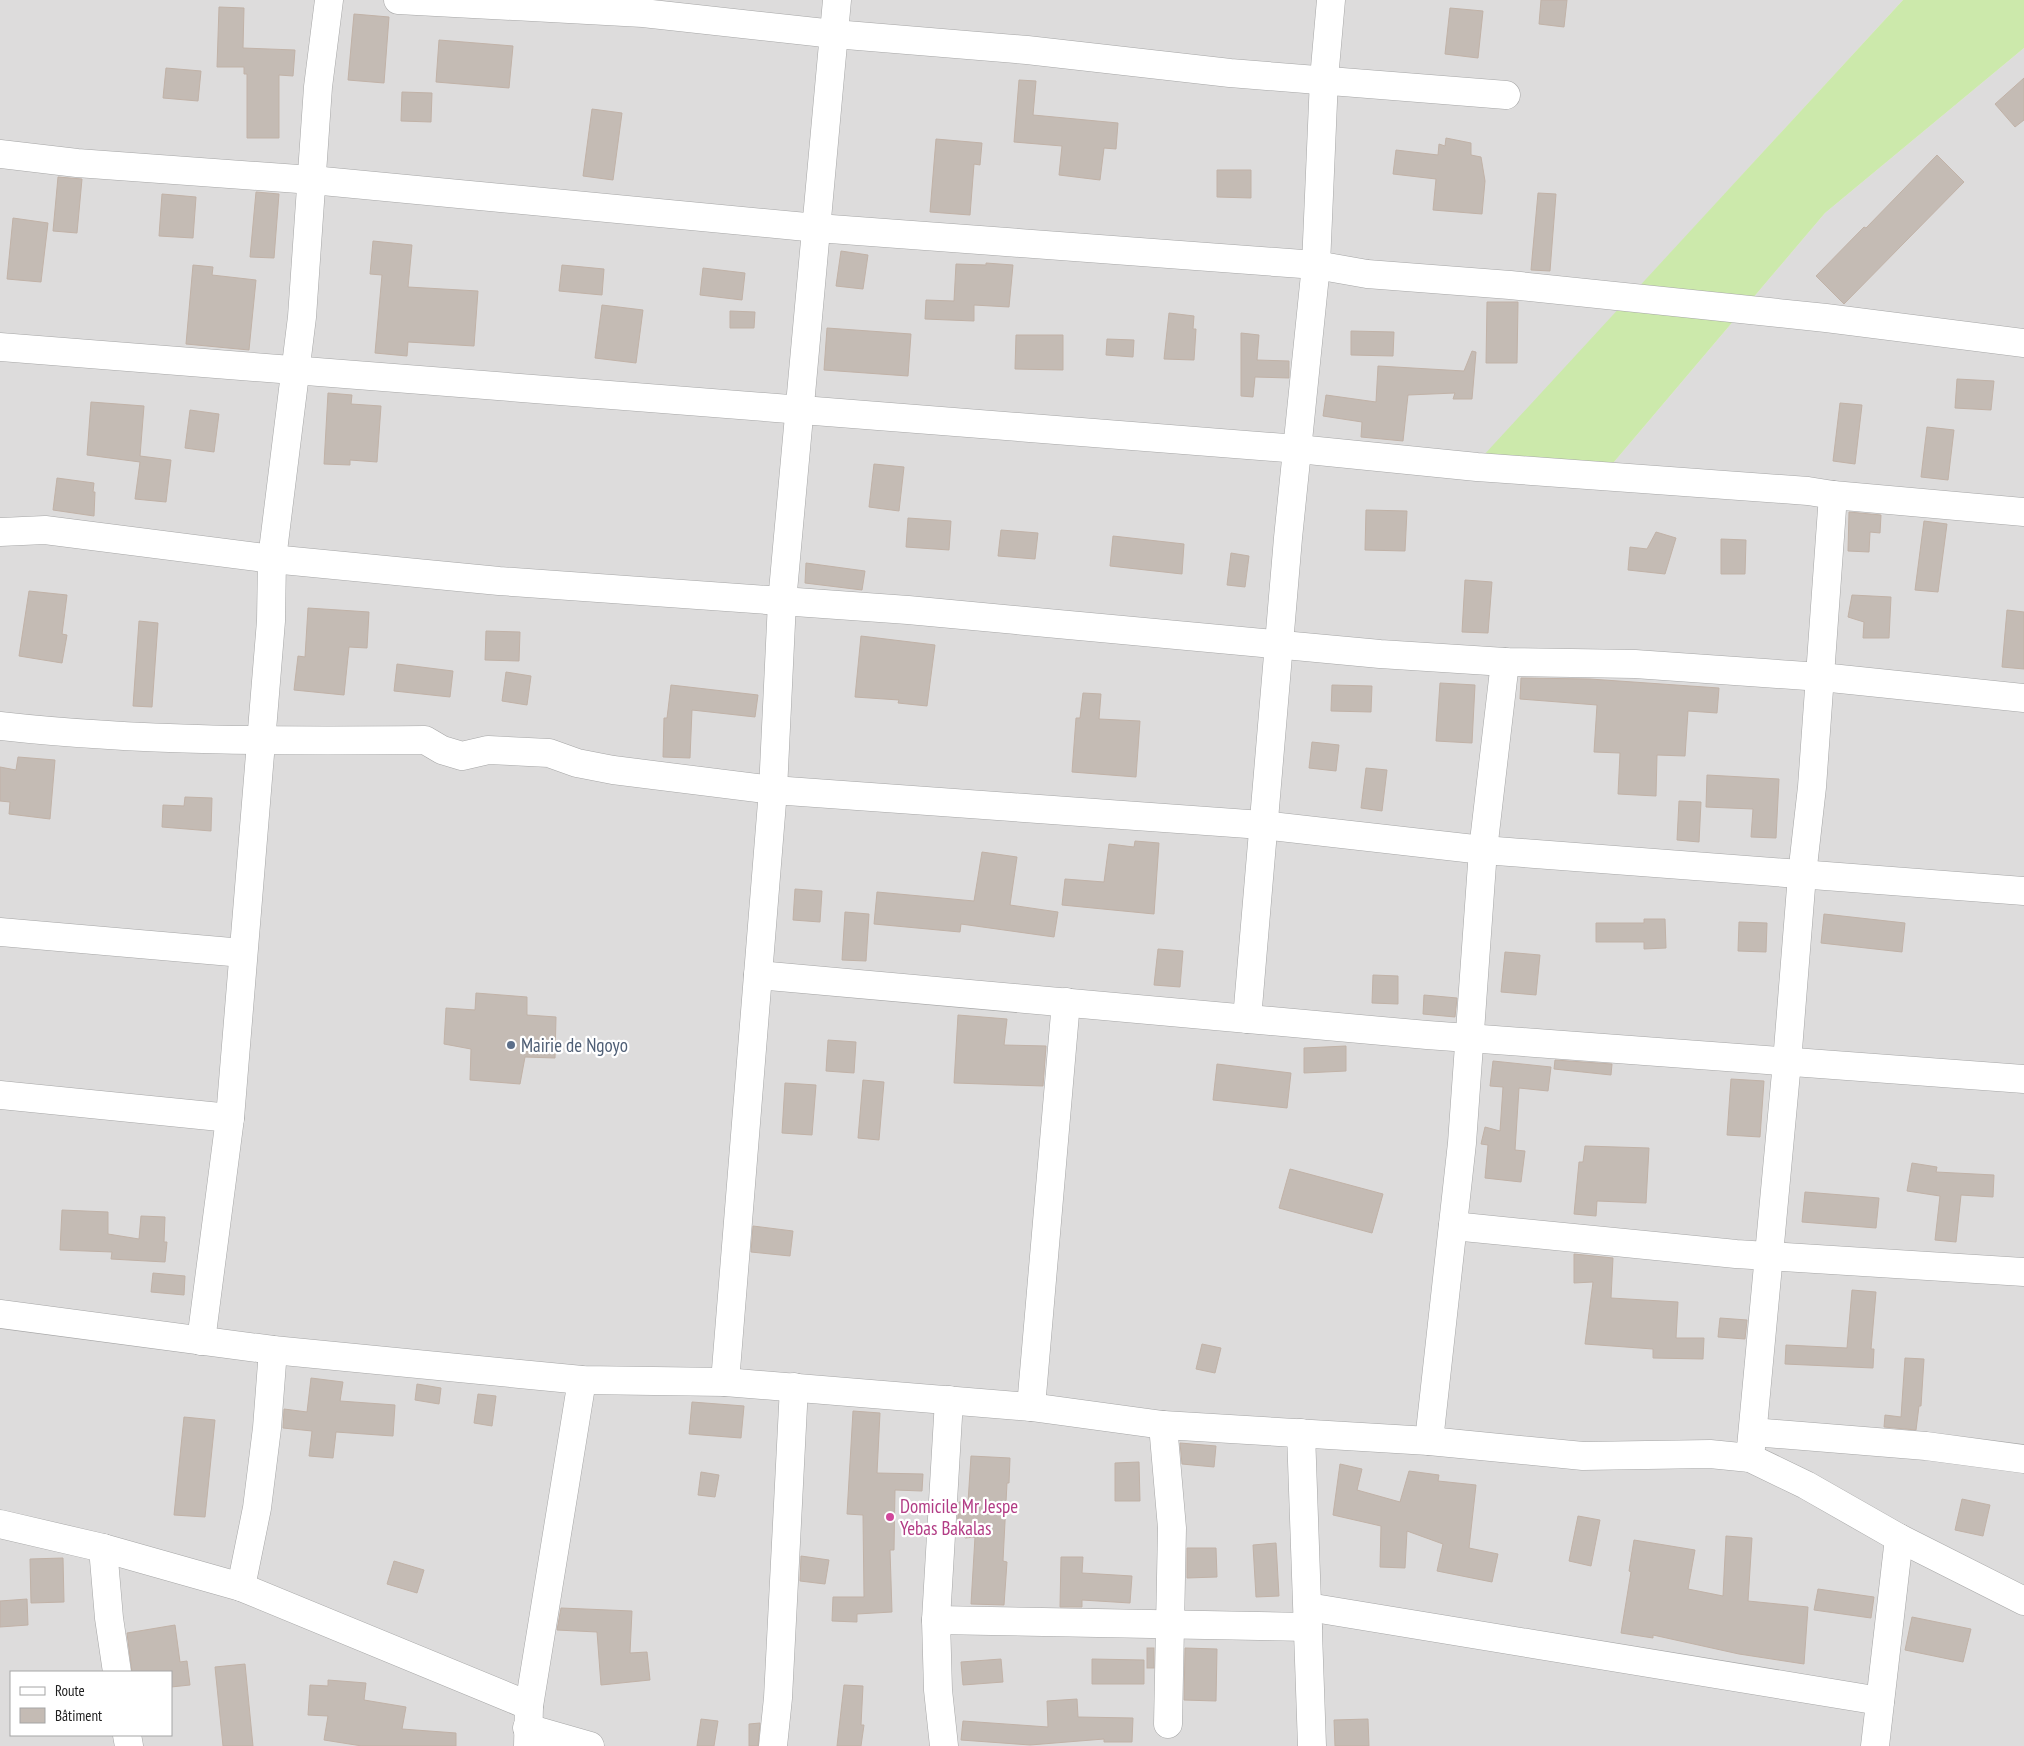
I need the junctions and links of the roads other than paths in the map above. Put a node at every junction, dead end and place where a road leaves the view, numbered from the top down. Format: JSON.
{"nodes":[{"id":1,"x":329,"y":0,"type":"edge"},
{"id":2,"x":398,"y":0,"type":"edge"},
{"id":3,"x":837,"y":0,"type":"edge"},
{"id":4,"x":1331,"y":0,"type":"edge"},
{"id":5,"x":834,"y":34,"type":"junction"},
{"id":6,"x":1324,"y":79,"type":"junction"},
{"id":7,"x":1506,"y":95,"type":"dead end"},
{"id":8,"x":0,"y":154,"type":"edge"},
{"id":9,"x":312,"y":180,"type":"junction"},
{"id":10,"x":817,"y":228,"type":"junction"},
{"id":11,"x":1316,"y":265,"type":"junction"},
{"id":12,"x":2024,"y":343,"type":"edge"},
{"id":13,"x":0,"y":347,"type":"edge"},
{"id":14,"x":296,"y":370,"type":"junction"},
{"id":15,"x":800,"y":408,"type":"junction"},
{"id":16,"x":1298,"y":449,"type":"junction"},
{"id":17,"x":1833,"y":495,"type":"junction"},
{"id":18,"x":2024,"y":512,"type":"edge"},
{"id":19,"x":0,"y":532,"type":"edge"},
{"id":20,"x":272,"y":559,"type":"junction"},
{"id":21,"x":782,"y":602,"type":"junction"},
{"id":22,"x":1280,"y":644,"type":"junction"},
{"id":23,"x":1505,"y":662,"type":"junction"},
{"id":24,"x":1821,"y":676,"type":"junction"},
{"id":25,"x":2024,"y":698,"type":"edge"},
{"id":26,"x":0,"y":726,"type":"edge"},
{"id":27,"x":261,"y":741,"type":"junction"},
{"id":28,"x":773,"y":790,"type":"junction"},
{"id":29,"x":1262,"y":825,"type":"junction"},
{"id":30,"x":1483,"y":850,"type":"junction"},
{"id":31,"x":1802,"y":875,"type":"junction"},
{"id":32,"x":2024,"y":891,"type":"edge"},
{"id":33,"x":0,"y":932,"type":"edge"},
{"id":34,"x":243,"y":953,"type":"junction"},
{"id":35,"x":758,"y":974,"type":"junction"},
{"id":36,"x":1066,"y":1002,"type":"junction"},
{"id":37,"x":1247,"y":1019,"type":"junction"},
{"id":38,"x":1470,"y":1038,"type":"junction"},
{"id":39,"x":1787,"y":1062,"type":"junction"},
{"id":40,"x":2024,"y":1079,"type":"edge"},
{"id":41,"x":0,"y":1095,"type":"edge"},
{"id":42,"x":230,"y":1118,"type":"junction"},
{"id":43,"x":1453,"y":1226,"type":"junction"},
{"id":44,"x":1769,"y":1256,"type":"junction"},
{"id":45,"x":2024,"y":1272,"type":"edge"},
{"id":46,"x":0,"y":1314,"type":"edge"},
{"id":47,"x":201,"y":1341,"type":"junction"},
{"id":48,"x":273,"y":1350,"type":"junction"},
{"id":49,"x":582,"y":1380,"type":"junction"},
{"id":50,"x":725,"y":1382,"type":"junction"},
{"id":51,"x":794,"y":1387,"type":"junction"},
{"id":52,"x":949,"y":1400,"type":"junction"},
{"id":53,"x":1030,"y":1407,"type":"junction"},
{"id":54,"x":1163,"y":1425,"type":"junction"},
{"id":55,"x":1301,"y":1433,"type":"junction"},
{"id":56,"x":1429,"y":1441,"type":"junction"},
{"id":57,"x":1752,"y":1445,"type":"junction"},
{"id":58,"x":2024,"y":1459,"type":"edge"},
{"id":59,"x":0,"y":1524,"type":"edge"},
{"id":60,"x":1899,"y":1538,"type":"junction"},
{"id":61,"x":103,"y":1548,"type":"junction"},
{"id":62,"x":241,"y":1587,"type":"junction"},
{"id":63,"x":2024,"y":1601,"type":"edge"},
{"id":64,"x":1308,"y":1617,"type":"junction"},
{"id":65,"x":936,"y":1620,"type":"junction"},
{"id":66,"x":1171,"y":1625,"type":"junction"},
{"id":67,"x":117,"y":1671,"type":"edge"},
{"id":68,"x":1880,"y":1701,"type":"junction"},
{"id":69,"x":1168,"y":1724,"type":"dead end"},
{"id":70,"x":528,"y":1727,"type":"edge"},
{"id":71,"x":590,"y":1746,"type":"edge"},
{"id":72,"x":774,"y":1746,"type":"edge"},
{"id":73,"x":944,"y":1746,"type":"edge"},
{"id":74,"x":1312,"y":1746,"type":"edge"},
{"id":75,"x":1875,"y":1746,"type":"edge"}],
"edges":[{"from":1,"to":9,"type":"street"},
{"from":2,"to":5,"type":"street"},
{"from":3,"to":5,"type":"street"},
{"from":4,"to":6,"type":"street"},
{"from":5,"to":6,"type":"street"},
{"from":5,"to":10,"type":"street"},
{"from":6,"to":7,"type":"street"},
{"from":6,"to":11,"type":"street"},
{"from":8,"to":9,"type":"street"},
{"from":9,"to":10,"type":"street"},
{"from":9,"to":14,"type":"street"},
{"from":10,"to":11,"type":"street"},
{"from":10,"to":15,"type":"street"},
{"from":11,"to":12,"type":"street"},
{"from":11,"to":16,"type":"street"},
{"from":13,"to":14,"type":"street"},
{"from":14,"to":15,"type":"street"},
{"from":14,"to":20,"type":"street"},
{"from":15,"to":16,"type":"street"},
{"from":15,"to":21,"type":"street"},
{"from":16,"to":17,"type":"street"},
{"from":16,"to":22,"type":"street"},
{"from":17,"to":18,"type":"street"},
{"from":17,"to":24,"type":"street"},
{"from":19,"to":20,"type":"street"},
{"from":20,"to":21,"type":"street"},
{"from":20,"to":27,"type":"street"},
{"from":21,"to":22,"type":"street"},
{"from":21,"to":28,"type":"street"},
{"from":22,"to":23,"type":"street"},
{"from":22,"to":29,"type":"street"},
{"from":23,"to":24,"type":"street"},
{"from":23,"to":30,"type":"street"},
{"from":24,"to":25,"type":"street"},
{"from":24,"to":31,"type":"street"},
{"from":26,"to":27,"type":"street"},
{"from":27,"to":28,"type":"street"},
{"from":27,"to":34,"type":"street"},
{"from":28,"to":29,"type":"street"},
{"from":28,"to":35,"type":"street"},
{"from":29,"to":30,"type":"street"},
{"from":29,"to":37,"type":"street"},
{"from":30,"to":31,"type":"street"},
{"from":30,"to":38,"type":"street"},
{"from":31,"to":32,"type":"street"},
{"from":31,"to":39,"type":"street"},
{"from":33,"to":34,"type":"street"},
{"from":34,"to":42,"type":"street"},
{"from":35,"to":36,"type":"street"},
{"from":35,"to":50,"type":"street"},
{"from":36,"to":37,"type":"street"},
{"from":36,"to":53,"type":"street"},
{"from":37,"to":38,"type":"street"},
{"from":38,"to":39,"type":"street"},
{"from":38,"to":43,"type":"street"},
{"from":39,"to":40,"type":"street"},
{"from":39,"to":44,"type":"street"},
{"from":41,"to":42,"type":"street"},
{"from":42,"to":47,"type":"street"},
{"from":43,"to":44,"type":"street"},
{"from":43,"to":56,"type":"street"},
{"from":44,"to":45,"type":"street"},
{"from":44,"to":57,"type":"street"},
{"from":46,"to":47,"type":"street"},
{"from":47,"to":48,"type":"street"},
{"from":48,"to":49,"type":"street"},
{"from":48,"to":62,"type":"street"},
{"from":49,"to":50,"type":"street"},
{"from":49,"to":70,"type":"street"},
{"from":50,"to":51,"type":"street"},
{"from":51,"to":52,"type":"street"},
{"from":51,"to":72,"type":"street"},
{"from":52,"to":53,"type":"street"},
{"from":52,"to":65,"type":"street"},
{"from":53,"to":54,"type":"street"},
{"from":54,"to":55,"type":"street"},
{"from":54,"to":66,"type":"street"},
{"from":55,"to":56,"type":"street"},
{"from":55,"to":64,"type":"street"},
{"from":56,"to":57,"type":"street"},
{"from":57,"to":58,"type":"street"},
{"from":57,"to":60,"type":"street"},
{"from":59,"to":61,"type":"street"},
{"from":60,"to":63,"type":"street"},
{"from":60,"to":68,"type":"street"},
{"from":61,"to":62,"type":"street"},
{"from":61,"to":67,"type":"street"},
{"from":62,"to":70,"type":"street"},
{"from":64,"to":66,"type":"street"},
{"from":64,"to":68,"type":"street"},
{"from":64,"to":74,"type":"street"},
{"from":65,"to":66,"type":"street"},
{"from":65,"to":73,"type":"street"},
{"from":66,"to":69,"type":"street"},
{"from":68,"to":75,"type":"street"},
{"from":70,"to":71,"type":"street"}]}
